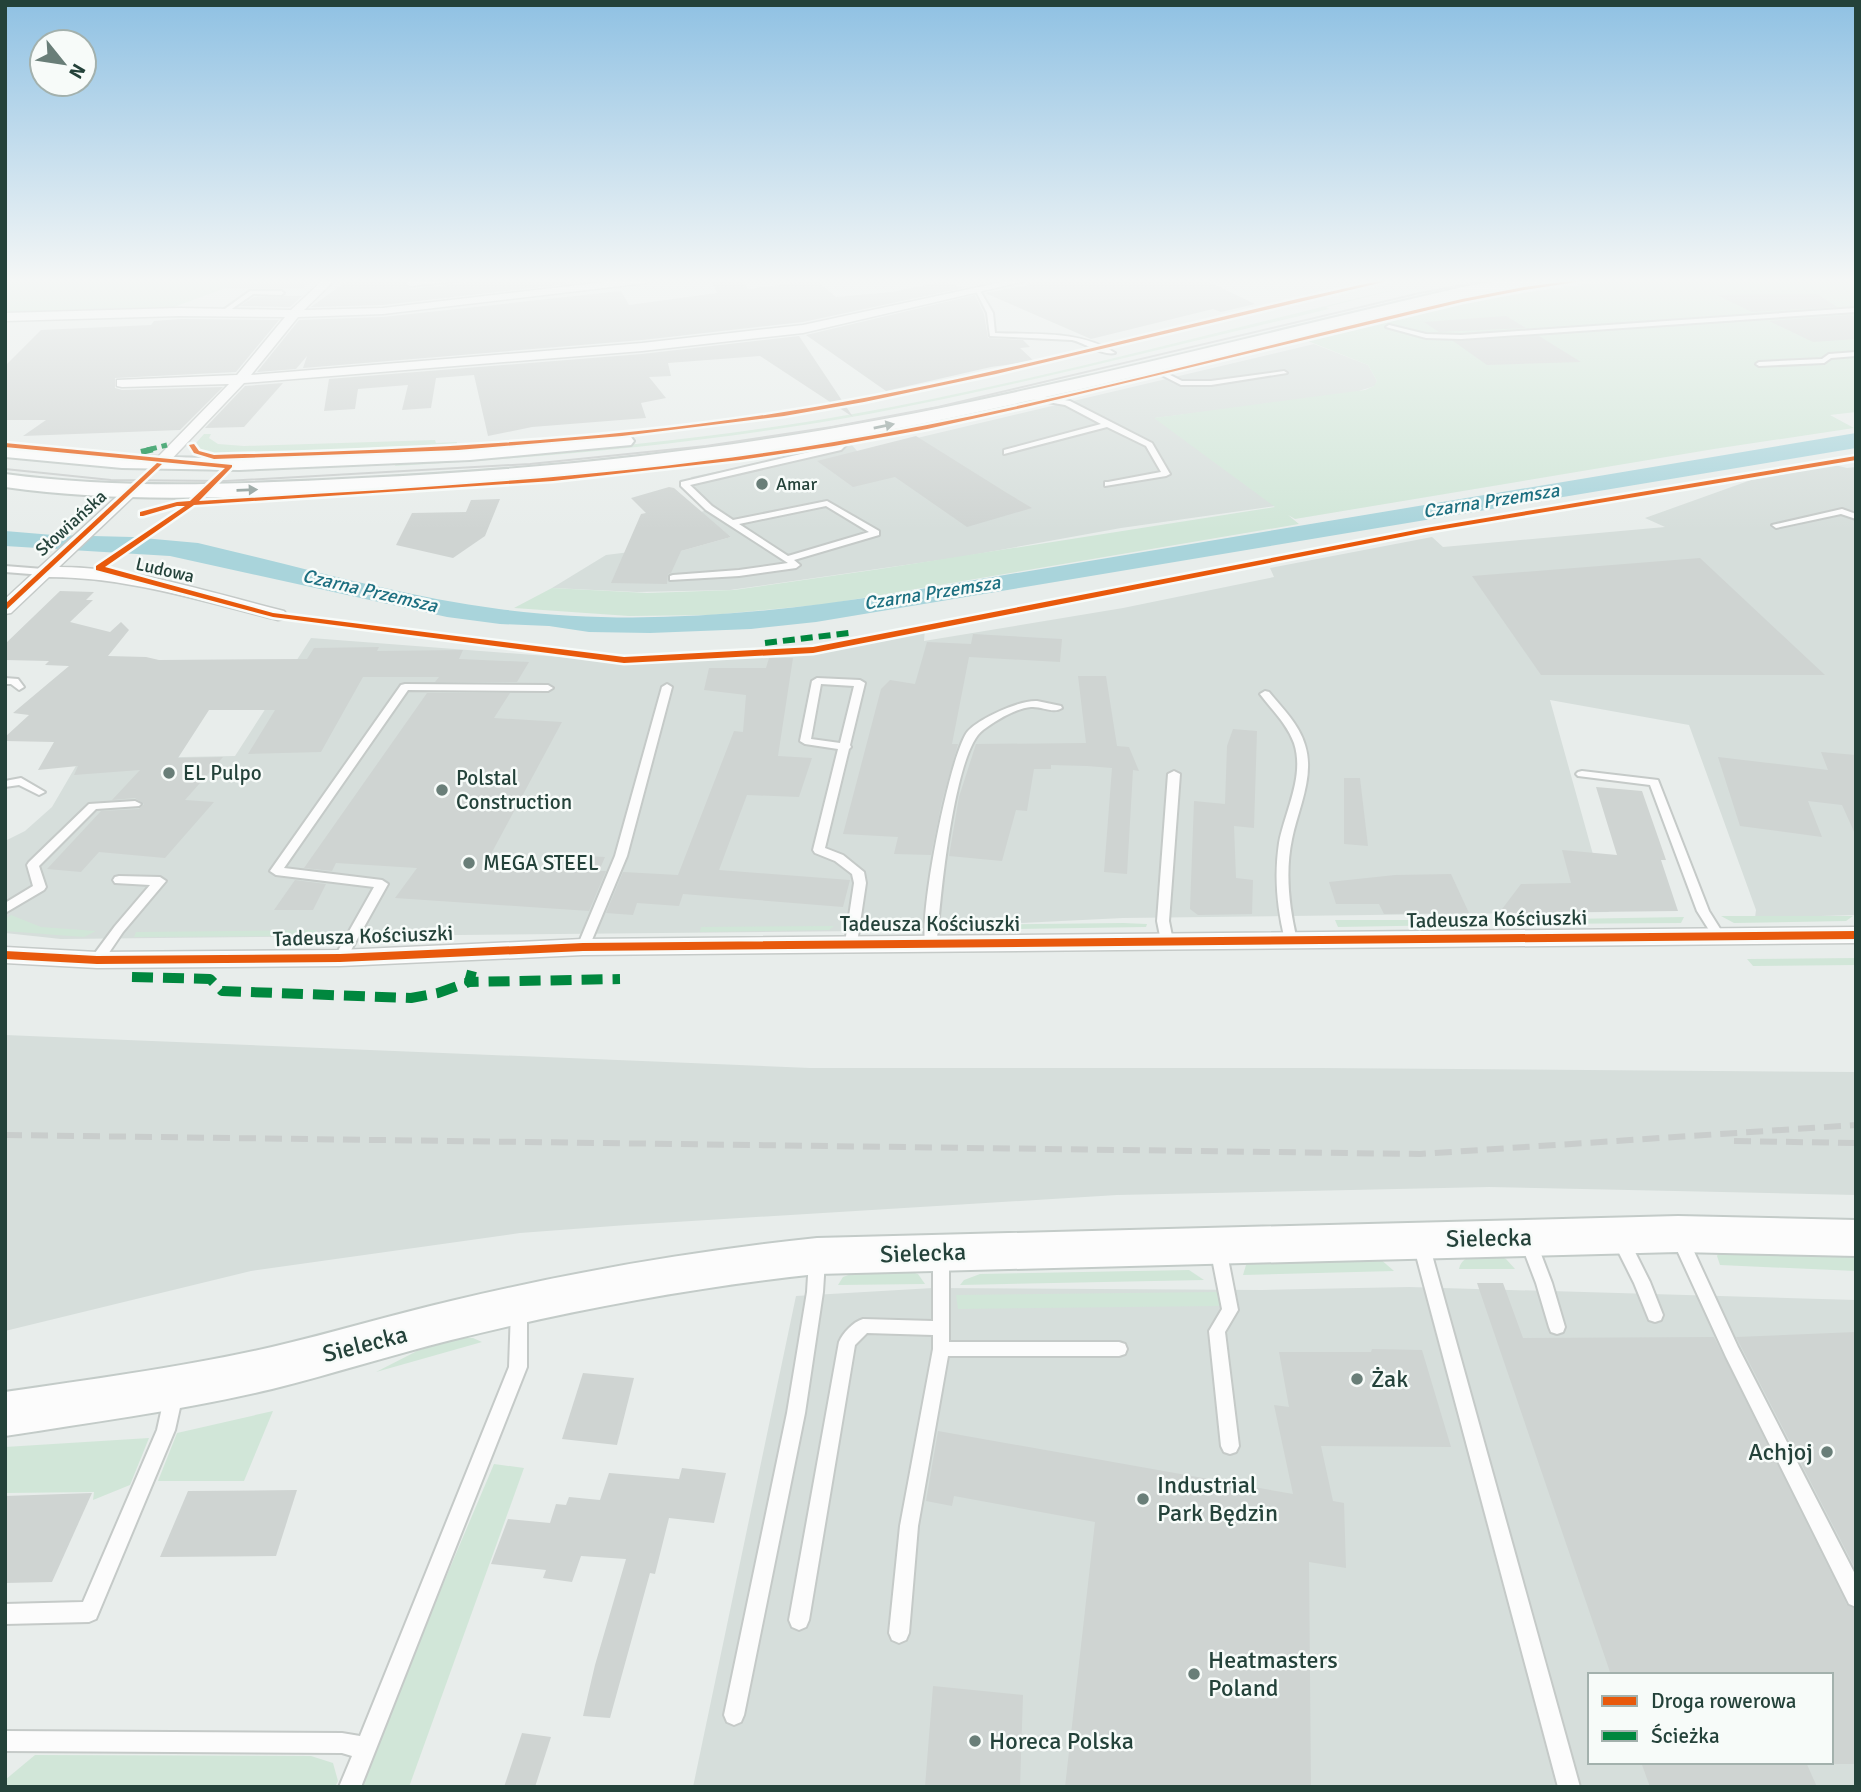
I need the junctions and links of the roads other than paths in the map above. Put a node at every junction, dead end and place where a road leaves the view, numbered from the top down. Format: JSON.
{"nodes":[{"id":1,"x":253,"y":364,"type":"edge"},
{"id":2,"x":439,"y":364,"type":"edge"},
{"id":3,"x":1066,"y":364,"type":"edge"},
{"id":4,"x":1158,"y":364,"type":"edge"},
{"id":5,"x":1759,"y":364,"type":"dead end"},
{"id":6,"x":1767,"y":364,"type":"edge"},
{"id":7,"x":1148,"y":366,"type":"junction"},
{"id":8,"x":1284,"y":373,"type":"dead end"},
{"id":9,"x":240,"y":380,"type":"junction"},
{"id":10,"x":122,"y":383,"type":"dead end"},
{"id":11,"x":1069,"y":394,"type":"junction"},
{"id":12,"x":1108,"y":424,"type":"junction"},
{"id":13,"x":843,"y":433,"type":"junction"},
{"id":14,"x":5,"y":451,"type":"edge"},
{"id":15,"x":1007,"y":452,"type":"dead end"},
{"id":16,"x":122,"y":462,"type":"junction"},
{"id":17,"x":159,"y":464,"type":"junction"},
{"id":18,"x":196,"y":465,"type":"junction"},
{"id":19,"x":5,"y":480,"type":"edge"},
{"id":20,"x":1108,"y":484,"type":"dead end"},
{"id":21,"x":92,"y":491,"type":"junction"},
{"id":22,"x":130,"y":492,"type":"junction"},
{"id":23,"x":171,"y":492,"type":"junction"},
{"id":24,"x":1856,"y":517,"type":"edge"},
{"id":25,"x":732,"y":523,"type":"junction"},
{"id":26,"x":1776,"y":525,"type":"dead end"},
{"id":27,"x":787,"y":559,"type":"junction"},
{"id":28,"x":48,"y":568,"type":"junction"},
{"id":29,"x":5,"y":569,"type":"edge"},
{"id":30,"x":673,"y":578,"type":"dead end"},
{"id":31,"x":5,"y":609,"type":"edge"},
{"id":32,"x":278,"y":615,"type":"dead end"},
{"id":33,"x":5,"y":681,"type":"edge"},
{"id":34,"x":19,"y":687,"type":"dead end"},
{"id":35,"x":667,"y":687,"type":"dead end"},
{"id":36,"x":548,"y":688,"type":"dead end"},
{"id":37,"x":1265,"y":694,"type":"dead end"},
{"id":38,"x":1057,"y":708,"type":"dead end"},
{"id":39,"x":845,"y":747,"type":"junction"},
{"id":40,"x":1174,"y":774,"type":"dead end"},
{"id":41,"x":1582,"y":774,"type":"dead end"},
{"id":42,"x":5,"y":784,"type":"edge"},
{"id":43,"x":39,"y":792,"type":"dead end"},
{"id":44,"x":135,"y":804,"type":"dead end"},
{"id":45,"x":119,"y":880,"type":"dead end"},
{"id":46,"x":5,"y":909,"type":"edge"},
{"id":47,"x":1718,"y":935,"type":"junction"},
{"id":48,"x":1856,"y":935,"type":"edge"},
{"id":49,"x":1291,"y":940,"type":"junction"},
{"id":50,"x":1167,"y":941,"type":"junction"},
{"id":51,"x":851,"y":943,"type":"junction"},
{"id":52,"x":931,"y":943,"type":"junction"},
{"id":53,"x":583,"y":947,"type":"junction"},
{"id":54,"x":5,"y":955,"type":"edge"},
{"id":55,"x":340,"y":958,"type":"junction"},
{"id":56,"x":97,"y":960,"type":"junction"},
{"id":57,"x":1678,"y":1234,"type":"junction"},
{"id":58,"x":1618,"y":1236,"type":"junction"},
{"id":59,"x":1526,"y":1237,"type":"junction"},
{"id":60,"x":1856,"y":1238,"type":"edge"},
{"id":61,"x":1420,"y":1240,"type":"junction"},
{"id":62,"x":1217,"y":1244,"type":"junction"},
{"id":63,"x":941,"y":1253,"type":"junction"},
{"id":64,"x":817,"y":1256,"type":"junction"},
{"id":65,"x":519,"y":1306,"type":"junction"},
{"id":66,"x":1655,"y":1315,"type":"dead end"},
{"id":67,"x":1557,"y":1327,"type":"dead end"},
{"id":68,"x":941,"y":1328,"type":"junction"},
{"id":69,"x":941,"y":1349,"type":"junction"},
{"id":70,"x":1119,"y":1349,"type":"dead end"},
{"id":71,"x":175,"y":1388,"type":"junction"},
{"id":72,"x":5,"y":1414,"type":"edge"},
{"id":73,"x":1230,"y":1447,"type":"dead end"},
{"id":74,"x":1856,"y":1597,"type":"edge"},
{"id":75,"x":5,"y":1614,"type":"edge"},
{"id":76,"x":799,"y":1620,"type":"dead end"},
{"id":77,"x":899,"y":1633,"type":"dead end"},
{"id":78,"x":734,"y":1715,"type":"dead end"},
{"id":79,"x":5,"y":1741,"type":"edge"},
{"id":80,"x":366,"y":1748,"type":"junction"},
{"id":81,"x":349,"y":1787,"type":"edge"},
{"id":82,"x":1569,"y":1787,"type":"edge"}],
"edges":[{"from":1,"to":9,"type":"street"},
{"from":2,"to":9,"type":"street"},
{"from":3,"to":18,"type":"street"},
{"from":4,"to":7,"type":"street"},
{"from":5,"to":6,"type":"lane"},
{"from":7,"to":8,"type":"lane"},
{"from":7,"to":11,"type":"street"},
{"from":9,"to":10,"type":"street"},
{"from":9,"to":17,"type":"street"},
{"from":11,"to":12,"type":"lane"},
{"from":13,"to":11,"type":"street","one_way":true},
{"from":12,"to":15,"type":"lane"},
{"from":12,"to":20,"type":"lane"},
{"from":23,"to":13,"type":"street","one_way":true},
{"from":13,"to":25,"type":"lane"},
{"from":14,"to":16,"type":"street"},
{"from":16,"to":17,"type":"street"},
{"from":16,"to":21,"type":"street"},
{"from":17,"to":18,"type":"street"},
{"from":17,"to":22,"type":"street"},
{"from":18,"to":23,"type":"street"},
{"from":19,"to":21,"type":"street"},
{"from":21,"to":22,"type":"street"},
{"from":22,"to":23,"type":"street"},
{"from":22,"to":28,"type":"street","name":"Słowiańska"},
{"from":24,"to":26,"type":"lane"},
{"from":25,"to":27,"type":"lane"},
{"from":25,"to":27,"type":"lane"},
{"from":27,"to":30,"type":"lane"},
{"from":28,"to":29,"type":"lane"},
{"from":28,"to":31,"type":"street","name":"Słowiańska"},
{"from":28,"to":32,"type":"street","name":"Ludowa"},
{"from":33,"to":34,"type":"lane"},
{"from":35,"to":53,"type":"lane"},
{"from":36,"to":55,"type":"lane"},
{"from":37,"to":49,"type":"lane"},
{"from":38,"to":52,"type":"lane"},
{"from":39,"to":39,"type":"lane"},
{"from":39,"to":51,"type":"lane"},
{"from":40,"to":50,"type":"lane"},
{"from":41,"to":47,"type":"lane"},
{"from":42,"to":43,"type":"lane"},
{"from":44,"to":46,"type":"lane"},
{"from":45,"to":56,"type":"lane"},
{"from":47,"to":48,"type":"street","name":"Tadeusza Kościuszki"},
{"from":47,"to":49,"type":"street","name":"Tadeusza Kościuszki"},
{"from":49,"to":50,"type":"street","name":"Tadeusza Kościuszki"},
{"from":50,"to":52,"type":"street","name":"Tadeusza Kościuszki"},
{"from":51,"to":52,"type":"street","name":"Tadeusza Kościuszki"},
{"from":51,"to":53,"type":"street","name":"Tadeusza Kościuszki"},
{"from":53,"to":55,"type":"street","name":"Tadeusza Kościuszki"},
{"from":54,"to":56,"type":"street","name":"Tadeusza Kościuszki"},
{"from":55,"to":56,"type":"street","name":"Tadeusza Kościuszki"},
{"from":57,"to":58,"type":"street","name":"Sielecka"},
{"from":57,"to":60,"type":"street","name":"Sielecka"},
{"from":57,"to":74,"type":"lane"},
{"from":58,"to":59,"type":"street","name":"Sielecka"},
{"from":58,"to":66,"type":"lane"},
{"from":59,"to":61,"type":"street","name":"Sielecka"},
{"from":59,"to":67,"type":"lane"},
{"from":61,"to":62,"type":"street","name":"Sielecka"},
{"from":61,"to":82,"type":"lane"},
{"from":62,"to":63,"type":"street","name":"Sielecka"},
{"from":62,"to":73,"type":"lane"},
{"from":63,"to":64,"type":"street","name":"Sielecka"},
{"from":63,"to":68,"type":"lane"},
{"from":64,"to":65,"type":"street","name":"Sielecka"},
{"from":64,"to":78,"type":"lane"},
{"from":65,"to":71,"type":"street","name":"Sielecka"},
{"from":65,"to":80,"type":"lane"},
{"from":68,"to":69,"type":"lane"},
{"from":68,"to":76,"type":"lane"},
{"from":69,"to":70,"type":"lane"},
{"from":69,"to":77,"type":"lane"},
{"from":71,"to":72,"type":"street","name":"Sielecka"},
{"from":71,"to":75,"type":"lane"},
{"from":79,"to":80,"type":"lane"},
{"from":80,"to":81,"type":"lane"}]}
